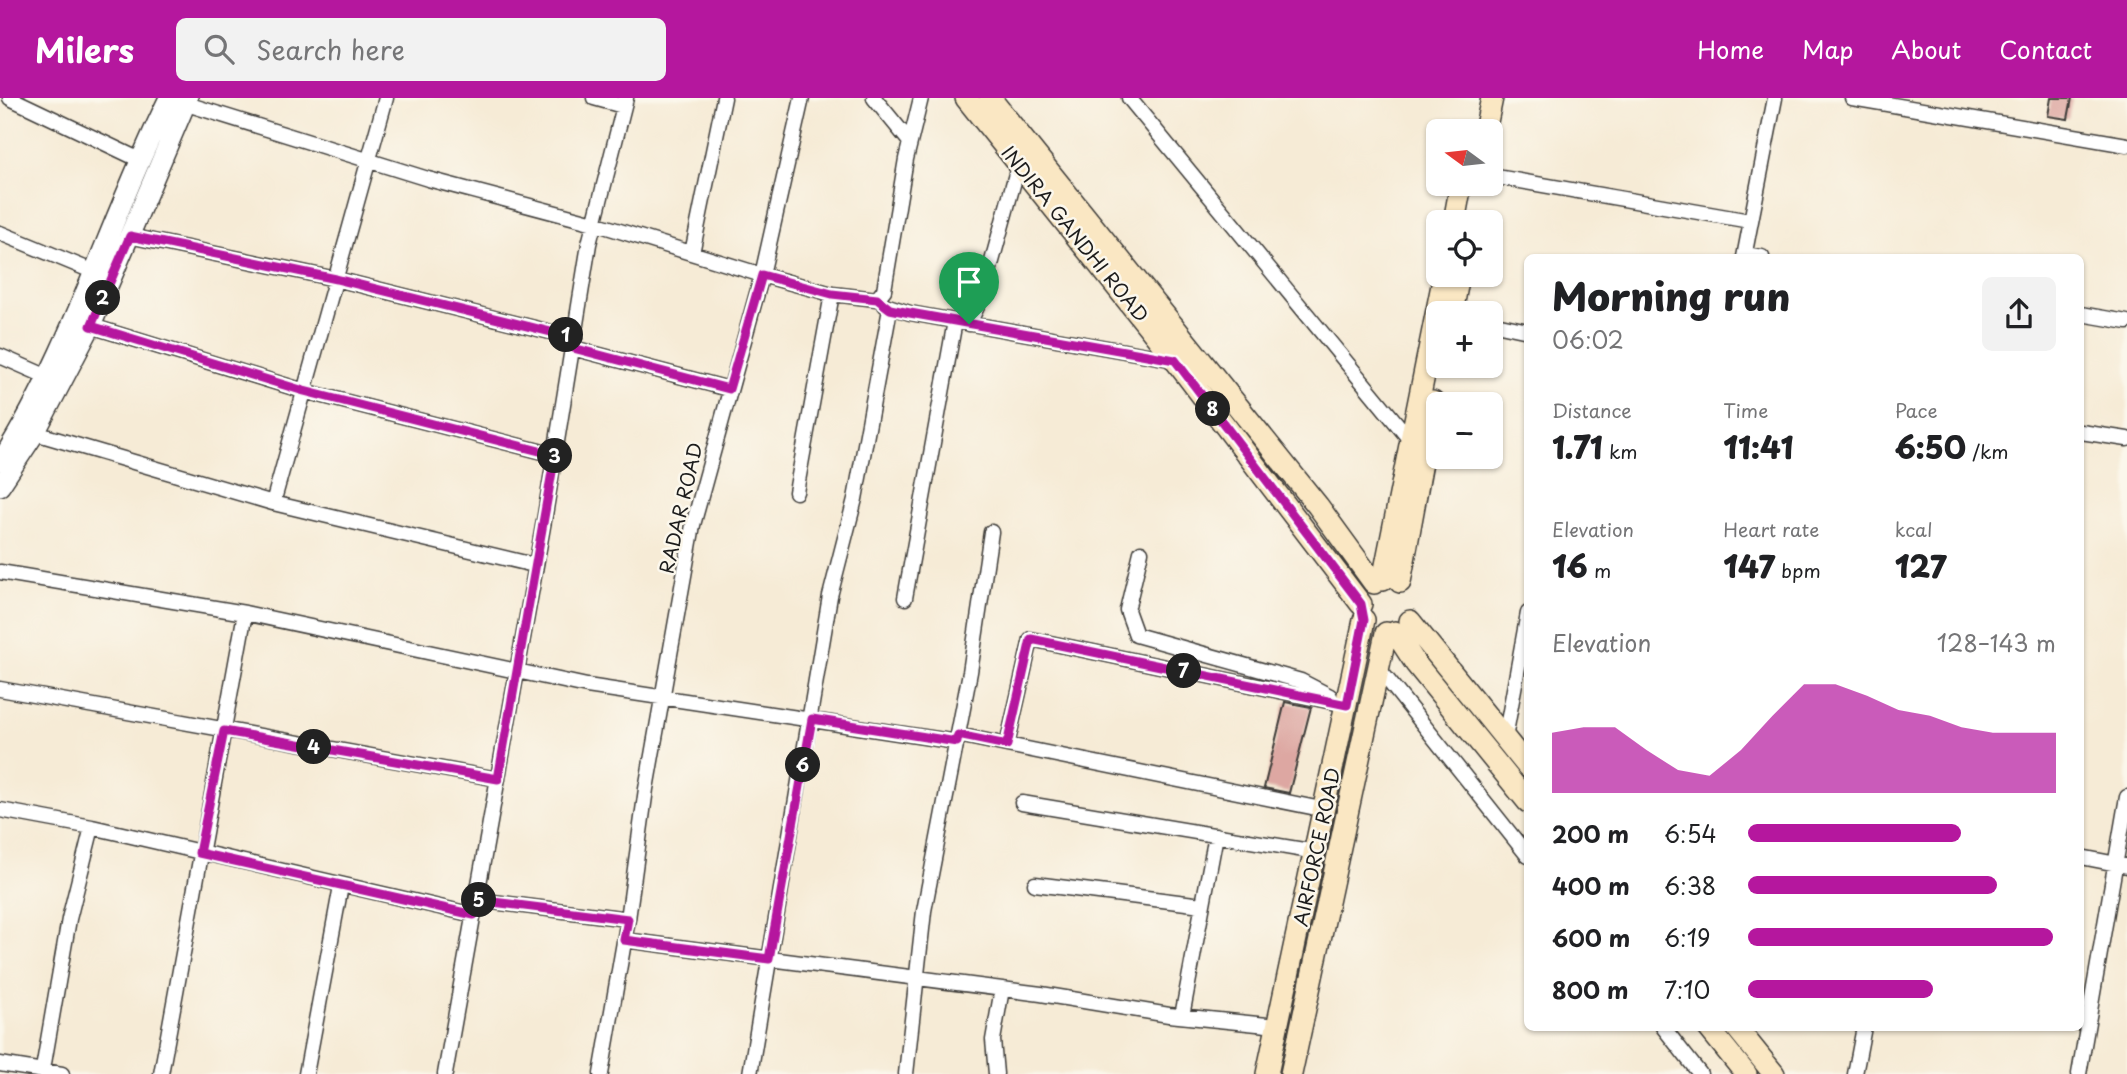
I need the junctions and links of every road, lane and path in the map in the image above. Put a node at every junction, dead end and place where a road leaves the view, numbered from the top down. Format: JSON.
{"nodes":[{"id":1,"x":10,"y":98,"type":"edge"},
{"id":2,"x":386,"y":98,"type":"edge"},
{"id":3,"x":594,"y":98,"type":"edge"},
{"id":4,"x":724,"y":98,"type":"edge"},
{"id":5,"x":802,"y":98,"type":"edge"},
{"id":6,"x":874,"y":98,"type":"edge"},
{"id":7,"x":921,"y":98,"type":"edge"},
{"id":8,"x":966,"y":98,"type":"edge"},
{"id":9,"x":990,"y":98,"type":"edge"},
{"id":10,"x":1129,"y":98,"type":"edge"},
{"id":11,"x":1478,"y":98,"type":"edge"},
{"id":12,"x":1492,"y":98,"type":"edge"},
{"id":13,"x":1776,"y":98,"type":"edge"},
{"id":14,"x":1852,"y":98,"type":"edge"},
{"id":15,"x":178,"y":100,"type":"edge"},
{"id":16,"x":625,"y":102,"type":"edge"},
{"id":17,"x":1474,"y":119,"type":"edge"},
{"id":18,"x":1488,"y":119,"type":"edge"},
{"id":19,"x":910,"y":142,"type":"junction"},
{"id":20,"x":2127,"y":145,"type":"edge"},
{"id":21,"x":138,"y":159,"type":"junction"},
{"id":22,"x":368,"y":159,"type":"junction"},
{"id":23,"x":1018,"y":163,"type":"junction"},
{"id":24,"x":1503,"y":178,"type":"edge"},
{"id":25,"x":1750,"y":221,"type":"junction"},
{"id":26,"x":594,"y":223,"type":"junction"},
{"id":27,"x":0,"y":233,"type":"edge"},
{"id":28,"x":130,"y":236,"type":"junction"},
{"id":29,"x":692,"y":253,"type":"junction"},
{"id":30,"x":1745,"y":254,"type":"edge"},
{"id":31,"x":92,"y":271,"type":"junction"},
{"id":32,"x":762,"y":275,"type":"junction"},
{"id":33,"x":336,"y":279,"type":"junction"},
{"id":34,"x":832,"y":294,"type":"junction"},
{"id":35,"x":877,"y":299,"type":"junction"},
{"id":36,"x":890,"y":309,"type":"junction"},
{"id":37,"x":2084,"y":315,"type":"edge"},
{"id":38,"x":962,"y":322,"type":"junction"},
{"id":39,"x":2127,"y":322,"type":"edge"},
{"id":40,"x":91,"y":326,"type":"junction"},
{"id":41,"x":1503,"y":326,"type":"edge"},
{"id":42,"x":1524,"y":330,"type":"edge"},
{"id":43,"x":574,"y":343,"type":"junction"},
{"id":44,"x":0,"y":356,"type":"edge"},
{"id":45,"x":1175,"y":360,"type":"junction"},
{"id":46,"x":1427,"y":378,"type":"edge"},
{"id":47,"x":1439,"y":378,"type":"edge"},
{"id":48,"x":55,"y":380,"type":"junction"},
{"id":49,"x":729,"y":389,"type":"junction"},
{"id":50,"x":304,"y":391,"type":"junction"},
{"id":51,"x":2084,"y":432,"type":"edge"},
{"id":52,"x":35,"y":433,"type":"junction"},
{"id":53,"x":2127,"y":439,"type":"edge"},
{"id":54,"x":1410,"y":441,"type":"junction"},
{"id":55,"x":555,"y":455,"type":"junction"},
{"id":56,"x":0,"y":462,"type":"edge"},
{"id":57,"x":0,"y":486,"type":"edge"},
{"id":58,"x":796,"y":492,"type":"dead end"},
{"id":59,"x":273,"y":503,"type":"junction"},
{"id":60,"x":991,"y":533,"type":"dead end"},
{"id":61,"x":1141,"y":552,"type":"dead end"},
{"id":62,"x":534,"y":565,"type":"junction"},
{"id":63,"x":0,"y":572,"type":"edge"},
{"id":64,"x":905,"y":598,"type":"dead end"},
{"id":65,"x":1397,"y":604,"type":"junction"},
{"id":66,"x":1362,"y":612,"type":"junction"},
{"id":67,"x":245,"y":613,"type":"junction"},
{"id":68,"x":1524,"y":634,"type":"edge"},
{"id":69,"x":516,"y":669,"type":"junction"},
{"id":70,"x":1378,"y":669,"type":"junction"},
{"id":71,"x":0,"y":689,"type":"edge"},
{"id":72,"x":662,"y":698,"type":"junction"},
{"id":73,"x":1347,"y":705,"type":"junction"},
{"id":74,"x":812,"y":719,"type":"junction"},
{"id":75,"x":224,"y":731,"type":"junction"},
{"id":76,"x":958,"y":738,"type":"junction"},
{"id":77,"x":1504,"y":738,"type":"junction"},
{"id":78,"x":1007,"y":745,"type":"junction"},
{"id":79,"x":1524,"y":762,"type":"edge"},
{"id":80,"x":498,"y":779,"type":"junction"},
{"id":81,"x":1524,"y":797,"type":"edge"},
{"id":82,"x":2127,"y":797,"type":"edge"},
{"id":83,"x":1022,"y":803,"type":"dead end"},
{"id":84,"x":0,"y":810,"type":"edge"},
{"id":85,"x":1326,"y":810,"type":"junction"},
{"id":86,"x":92,"y":827,"type":"junction"},
{"id":87,"x":1216,"y":835,"type":"junction"},
{"id":88,"x":1524,"y":851,"type":"edge"},
{"id":89,"x":1316,"y":852,"type":"junction"},
{"id":90,"x":199,"y":853,"type":"junction"},
{"id":91,"x":2084,"y":858,"type":"edge"},
{"id":92,"x":2121,"y":864,"type":"edge"},
{"id":93,"x":1035,"y":884,"type":"dead end"},
{"id":94,"x":341,"y":886,"type":"junction"},
{"id":95,"x":1202,"y":905,"type":"junction"},
{"id":96,"x":476,"y":907,"type":"junction"},
{"id":97,"x":628,"y":919,"type":"junction"},
{"id":98,"x":624,"y":940,"type":"junction"},
{"id":99,"x":769,"y":959,"type":"junction"},
{"id":100,"x":918,"y":979,"type":"junction"},
{"id":101,"x":1002,"y":989,"type":"junction"},
{"id":102,"x":1182,"y":1016,"type":"junction"},
{"id":103,"x":1277,"y":1026,"type":"junction"},
{"id":104,"x":1666,"y":1031,"type":"edge"},
{"id":105,"x":1711,"y":1031,"type":"edge"},
{"id":106,"x":1739,"y":1031,"type":"edge"},
{"id":107,"x":1863,"y":1031,"type":"edge"},
{"id":108,"x":0,"y":1064,"type":"edge"},
{"id":109,"x":43,"y":1069,"type":"junction"},
{"id":110,"x":62,"y":1074,"type":"edge"},
{"id":111,"x":161,"y":1074,"type":"edge"},
{"id":112,"x":306,"y":1074,"type":"edge"},
{"id":113,"x":445,"y":1074,"type":"edge"},
{"id":114,"x":601,"y":1074,"type":"edge"},
{"id":115,"x":750,"y":1074,"type":"edge"},
{"id":116,"x":906,"y":1074,"type":"edge"},
{"id":117,"x":996,"y":1074,"type":"edge"},
{"id":118,"x":1266,"y":1074,"type":"edge"},
{"id":119,"x":1291,"y":1074,"type":"edge"},
{"id":120,"x":1700,"y":1074,"type":"edge"},
{"id":121,"x":1746,"y":1074,"type":"edge"},
{"id":122,"x":1774,"y":1074,"type":"edge"},
{"id":123,"x":1855,"y":1074,"type":"edge"},
{"id":124,"x":2079,"y":1074,"type":"edge"}],
"edges":[{"from":1,"to":21,"type":"street"},
{"from":2,"to":22,"type":"street"},
{"from":3,"to":16,"type":"street"},
{"from":4,"to":29,"type":"street"},
{"from":5,"to":32,"type":"street","name":"RADAR ROAD"},
{"from":6,"to":19,"type":"street"},
{"from":7,"to":19,"type":"street"},
{"from":8,"to":23,"type":"main road","name":"INDIRA GANDHI ROAD"},
{"from":9,"to":65,"type":"main road","name":"INDIRA GANDHI ROAD"},
{"from":10,"to":54,"type":"street"},
{"from":11,"to":17,"type":"main road"},
{"from":12,"to":18,"type":"main road"},
{"from":13,"to":25,"type":"street"},
{"from":14,"to":20,"type":"street"},
{"from":15,"to":21,"type":"street"},
{"from":15,"to":22,"type":"street"},
{"from":15,"to":28,"type":"street"},
{"from":16,"to":26,"type":"street"},
{"from":19,"to":35,"type":"street"},
{"from":21,"to":31,"type":"street"},
{"from":22,"to":26,"type":"street"},
{"from":22,"to":33,"type":"street"},
{"from":23,"to":38,"type":"street"},
{"from":23,"to":45,"type":"main road","name":"INDIRA GANDHI ROAD"},
{"from":24,"to":25,"type":"street"},
{"from":25,"to":30,"type":"street"},
{"from":26,"to":29,"type":"street"},
{"from":26,"to":43,"type":"street"},
{"from":27,"to":31,"type":"street"},
{"from":28,"to":33,"type":"street"},
{"from":28,"to":40,"type":"street"},
{"from":29,"to":32,"type":"street"},
{"from":31,"to":48,"type":"street"},
{"from":32,"to":34,"type":"street"},
{"from":32,"to":49,"type":"street","name":"RADAR ROAD"},
{"from":33,"to":43,"type":"street"},
{"from":33,"to":50,"type":"street"},
{"from":34,"to":35,"type":"street"},
{"from":34,"to":58,"type":"street"},
{"from":35,"to":36,"type":"street"},
{"from":36,"to":38,"type":"street"},
{"from":36,"to":74,"type":"street"},
{"from":37,"to":39,"type":"street"},
{"from":38,"to":45,"type":"street"},
{"from":38,"to":64,"type":"street"},
{"from":40,"to":48,"type":"street"},
{"from":40,"to":50,"type":"street"},
{"from":41,"to":42,"type":"street"},
{"from":43,"to":49,"type":"street"},
{"from":43,"to":55,"type":"street"},
{"from":44,"to":48,"type":"street"},
{"from":45,"to":66,"type":"main road","name":"INDIRA GANDHI ROAD"},
{"from":46,"to":54,"type":"main road"},
{"from":47,"to":65,"type":"main road"},
{"from":48,"to":52,"type":"street"},
{"from":48,"to":56,"type":"street"},
{"from":49,"to":72,"type":"street","name":"RADAR ROAD"},
{"from":50,"to":55,"type":"street"},
{"from":50,"to":59,"type":"street"},
{"from":51,"to":53,"type":"street"},
{"from":52,"to":57,"type":"street"},
{"from":52,"to":59,"type":"street"},
{"from":54,"to":65,"type":"main road"},
{"from":55,"to":62,"type":"street"},
{"from":59,"to":62,"type":"street"},
{"from":60,"to":76,"type":"street"},
{"from":61,"to":73,"type":"street"},
{"from":62,"to":69,"type":"street"},
{"from":63,"to":67,"type":"street"},
{"from":65,"to":66,"type":"main road"},
{"from":65,"to":66,"type":"main road"},
{"from":65,"to":70,"type":"main road","name":"AIRFORCE ROAD"},
{"from":65,"to":77,"type":"main road"},
{"from":65,"to":81,"type":"main road"},
{"from":66,"to":73,"type":"main road","name":"AIRFORCE ROAD"},
{"from":67,"to":69,"type":"street"},
{"from":67,"to":75,"type":"street"},
{"from":68,"to":77,"type":"street"},
{"from":69,"to":72,"type":"street"},
{"from":69,"to":80,"type":"street"},
{"from":70,"to":88,"type":"street"},
{"from":70,"to":119,"type":"main road","name":"AIRFORCE ROAD"},
{"from":71,"to":75,"type":"street"},
{"from":72,"to":74,"type":"street"},
{"from":72,"to":97,"type":"street","name":"RADAR ROAD"},
{"from":73,"to":78,"type":"street"},
{"from":73,"to":85,"type":"main road","name":"AIRFORCE ROAD"},
{"from":74,"to":76,"type":"street"},
{"from":74,"to":99,"type":"street"},
{"from":75,"to":80,"type":"street"},
{"from":75,"to":90,"type":"street"},
{"from":76,"to":78,"type":"street"},
{"from":76,"to":100,"type":"street"},
{"from":77,"to":79,"type":"main road"},
{"from":78,"to":85,"type":"street"},
{"from":80,"to":96,"type":"street"},
{"from":82,"to":92,"type":"street"},
{"from":83,"to":87,"type":"street"},
{"from":84,"to":86,"type":"street"},
{"from":85,"to":89,"type":"main road","name":"AIRFORCE ROAD"},
{"from":86,"to":90,"type":"street"},
{"from":86,"to":109,"type":"street"},
{"from":87,"to":89,"type":"street"},
{"from":87,"to":95,"type":"street"},
{"from":89,"to":103,"type":"main road","name":"AIRFORCE ROAD"},
{"from":90,"to":94,"type":"street"},
{"from":90,"to":111,"type":"street"},
{"from":91,"to":92,"type":"street"},
{"from":92,"to":124,"type":"street"},
{"from":93,"to":95,"type":"street"},
{"from":94,"to":96,"type":"street"},
{"from":94,"to":112,"type":"street"},
{"from":95,"to":102,"type":"street"},
{"from":96,"to":97,"type":"street"},
{"from":96,"to":113,"type":"street"},
{"from":97,"to":98,"type":"street","name":"RADAR ROAD"},
{"from":98,"to":99,"type":"street"},
{"from":98,"to":114,"type":"street","name":"RADAR ROAD"},
{"from":99,"to":100,"type":"street"},
{"from":99,"to":115,"type":"street"},
{"from":100,"to":101,"type":"street"},
{"from":100,"to":116,"type":"street"},
{"from":101,"to":102,"type":"street"},
{"from":101,"to":117,"type":"street"},
{"from":102,"to":103,"type":"street"},
{"from":103,"to":118,"type":"main road","name":"AIRFORCE ROAD"},
{"from":104,"to":120,"type":"street"},
{"from":105,"to":121,"type":"main road"},
{"from":106,"to":122,"type":"main road"},
{"from":107,"to":123,"type":"street"},
{"from":108,"to":109,"type":"street"},
{"from":109,"to":110,"type":"street"}]}
